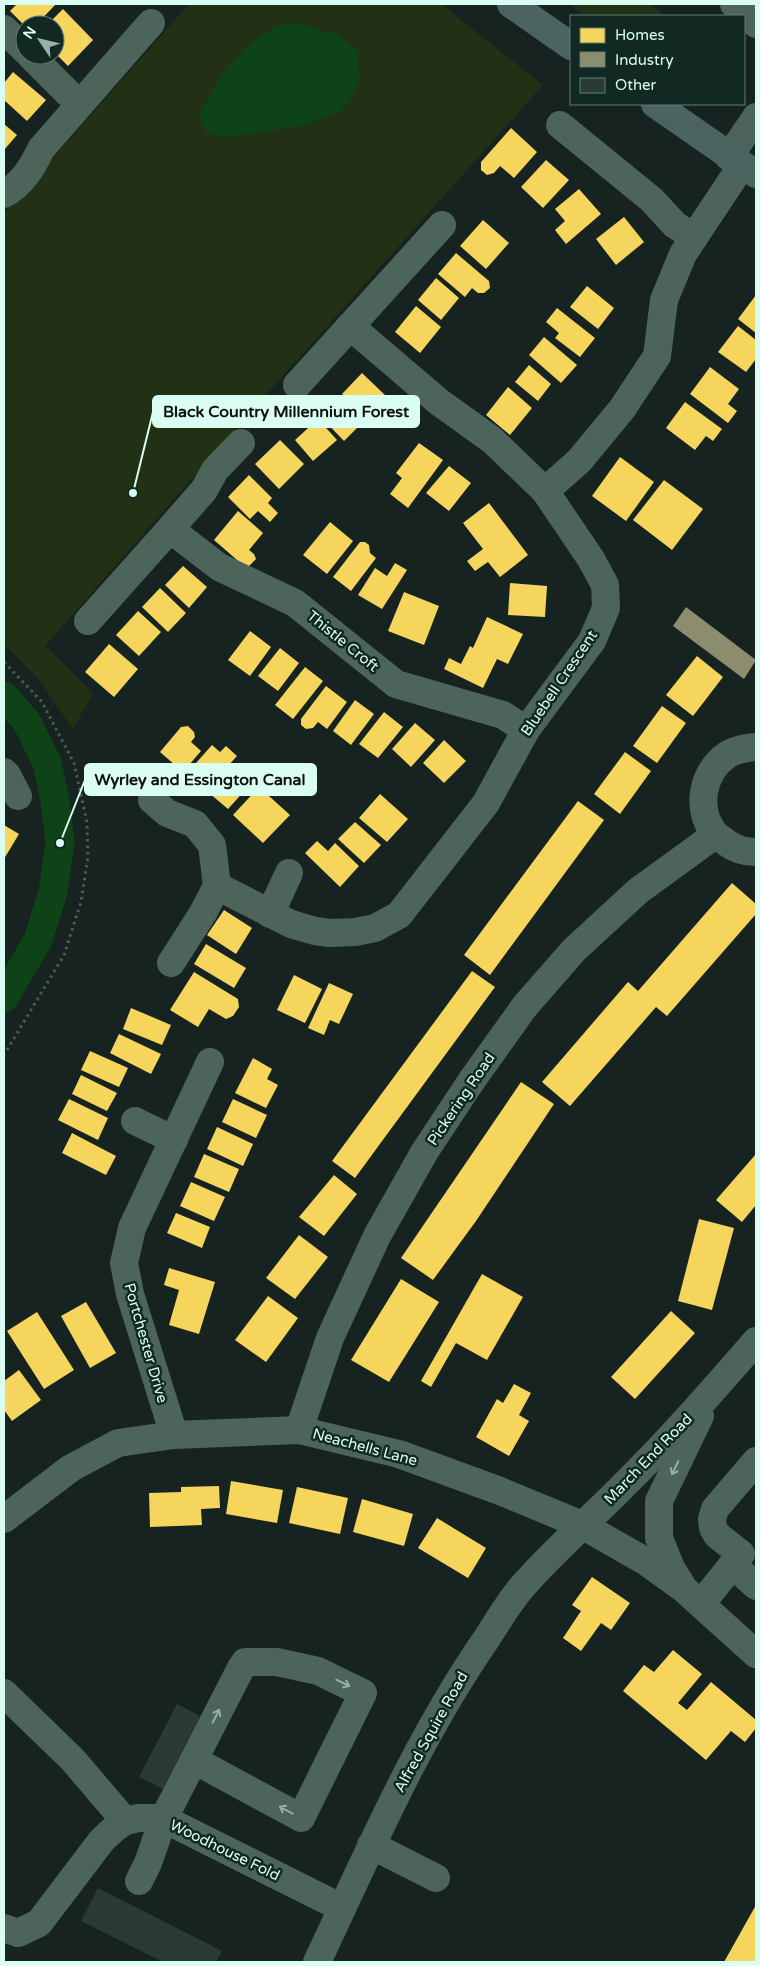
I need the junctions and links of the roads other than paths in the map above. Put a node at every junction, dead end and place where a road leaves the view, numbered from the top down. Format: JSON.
{"nodes":[{"id":1,"x":512,"y":4,"type":"edge"},
{"id":2,"x":734,"y":4,"type":"edge"},
{"id":3,"x":152,"y":23,"type":"dead end"},
{"id":4,"x":756,"y":24,"type":"edge"},
{"id":5,"x":4,"y":29,"type":"edge"},
{"id":6,"x":15,"y":40,"type":"edge"},
{"id":7,"x":570,"y":45,"type":"edge"},
{"id":8,"x":40,"y":65,"type":"edge"},
{"id":9,"x":79,"y":104,"type":"junction"},
{"id":10,"x":656,"y":105,"type":"edge"},
{"id":11,"x":756,"y":117,"type":"edge"},
{"id":12,"x":560,"y":125,"type":"dead end"},
{"id":13,"x":742,"y":165,"type":"edge"},
{"id":14,"x":4,"y":194,"type":"edge"},
{"id":15,"x":442,"y":226,"type":"dead end"},
{"id":16,"x":694,"y":237,"type":"junction"},
{"id":17,"x":350,"y":326,"type":"junction"},
{"id":18,"x":297,"y":385,"type":"dead end"},
{"id":19,"x":241,"y":443,"type":"dead end"},
{"id":20,"x":545,"y":491,"type":"junction"},
{"id":21,"x":170,"y":529,"type":"junction"},
{"id":22,"x":88,"y":621,"type":"dead end"},
{"id":23,"x":526,"y":730,"type":"junction"},
{"id":24,"x":756,"y":747,"type":"edge"},
{"id":25,"x":4,"y":772,"type":"edge"},
{"id":26,"x":18,"y":796,"type":"dead end"},
{"id":27,"x":152,"y":800,"type":"dead end"},
{"id":28,"x":715,"y":835,"type":"junction"},
{"id":29,"x":756,"y":852,"type":"edge"},
{"id":30,"x":289,"y":874,"type":"dead end"},
{"id":31,"x":217,"y":886,"type":"junction"},
{"id":32,"x":270,"y":914,"type":"junction"},
{"id":33,"x":171,"y":963,"type":"dead end"},
{"id":34,"x":210,"y":1062,"type":"dead end"},
{"id":35,"x":135,"y":1121,"type":"dead end"},
{"id":36,"x":174,"y":1140,"type":"junction"},
{"id":37,"x":756,"y":1341,"type":"edge"},
{"id":38,"x":712,"y":1392,"type":"junction"},
{"id":39,"x":299,"y":1430,"type":"junction"},
{"id":40,"x":174,"y":1435,"type":"junction"},
{"id":41,"x":756,"y":1461,"type":"edge"},
{"id":42,"x":4,"y":1520,"type":"edge"},
{"id":43,"x":582,"y":1525,"type":"junction"},
{"id":44,"x":733,"y":1565,"type":"junction"},
{"id":45,"x":756,"y":1586,"type":"edge"},
{"id":46,"x":693,"y":1597,"type":"junction"},
{"id":47,"x":756,"y":1654,"type":"edge"},
{"id":48,"x":4,"y":1693,"type":"edge"},
{"id":49,"x":194,"y":1760,"type":"junction"},
{"id":50,"x":163,"y":1820,"type":"junction"},
{"id":51,"x":125,"y":1821,"type":"junction"},
{"id":52,"x":371,"y":1845,"type":"junction"},
{"id":53,"x":436,"y":1878,"type":"dead end"},
{"id":54,"x":139,"y":1881,"type":"dead end"},
{"id":55,"x":342,"y":1908,"type":"junction"},
{"id":56,"x":4,"y":1928,"type":"edge"},
{"id":57,"x":316,"y":1962,"type":"edge"}],
"edges":[{"from":1,"to":7,"type":"main road"},
{"from":2,"to":4,"type":"street"},
{"from":3,"to":9,"type":"street"},
{"from":5,"to":6,"type":"street"},
{"from":8,"to":9,"type":"street"},
{"from":9,"to":14,"type":"street"},
{"from":10,"to":13,"type":"main road"},
{"from":11,"to":13,"type":"street"},
{"from":12,"to":16,"type":"street"},
{"from":13,"to":16,"type":"street"},
{"from":15,"to":17,"type":"street"},
{"from":16,"to":20,"type":"street"},
{"from":17,"to":18,"type":"street"},
{"from":17,"to":20,"type":"street","name":"Bluebell Crescent"},
{"from":19,"to":21,"type":"street"},
{"from":20,"to":23,"type":"street","name":"Bluebell Crescent"},
{"from":21,"to":22,"type":"street"},
{"from":21,"to":23,"type":"street","name":"Thistle Croft"},
{"from":23,"to":32,"type":"street","name":"Bluebell Crescent"},
{"from":24,"to":28,"type":"street"},
{"from":25,"to":26,"type":"street"},
{"from":27,"to":31,"type":"street"},
{"from":28,"to":29,"type":"street"},
{"from":28,"to":39,"type":"street","name":"Pickering Road"},
{"from":30,"to":32,"type":"street"},
{"from":31,"to":32,"type":"street","name":"Bluebell Crescent"},
{"from":31,"to":33,"type":"street"},
{"from":34,"to":36,"type":"street","name":"Portchester Drive"},
{"from":35,"to":36,"type":"street"},
{"from":36,"to":40,"type":"street","name":"Portchester Drive"},
{"from":37,"to":38,"type":"street","name":"March End Road"},
{"from":38,"to":43,"type":"street","name":"March End Road"},
{"from":38,"to":46,"type":"street","name":"March End Road","one_way":true},
{"from":39,"to":40,"type":"street","name":"Neachells Lane"},
{"from":39,"to":43,"type":"street","name":"Neachells Lane"},
{"from":40,"to":42,"type":"street","name":"Neachells Lane"},
{"from":41,"to":44,"type":"street"},
{"from":43,"to":46,"type":"street","name":"Neachells Lane"},
{"from":43,"to":52,"type":"street","name":"Alfred Squire Road"},
{"from":44,"to":45,"type":"street"},
{"from":44,"to":46,"type":"street"},
{"from":46,"to":47,"type":"street","name":"Neachells Lane"},
{"from":48,"to":51,"type":"street"},
{"from":49,"to":49,"type":"street","one_way":true},
{"from":49,"to":50,"type":"street"},
{"from":50,"to":51,"type":"street","name":"Woodhouse Fold"},
{"from":50,"to":54,"type":"street"},
{"from":50,"to":55,"type":"street","name":"Woodhouse Fold"},
{"from":51,"to":56,"type":"street"},
{"from":52,"to":53,"type":"street"},
{"from":52,"to":55,"type":"street","name":"Alfred Squire Road"},
{"from":55,"to":57,"type":"street","name":"Alfred Squire Road"}]}
